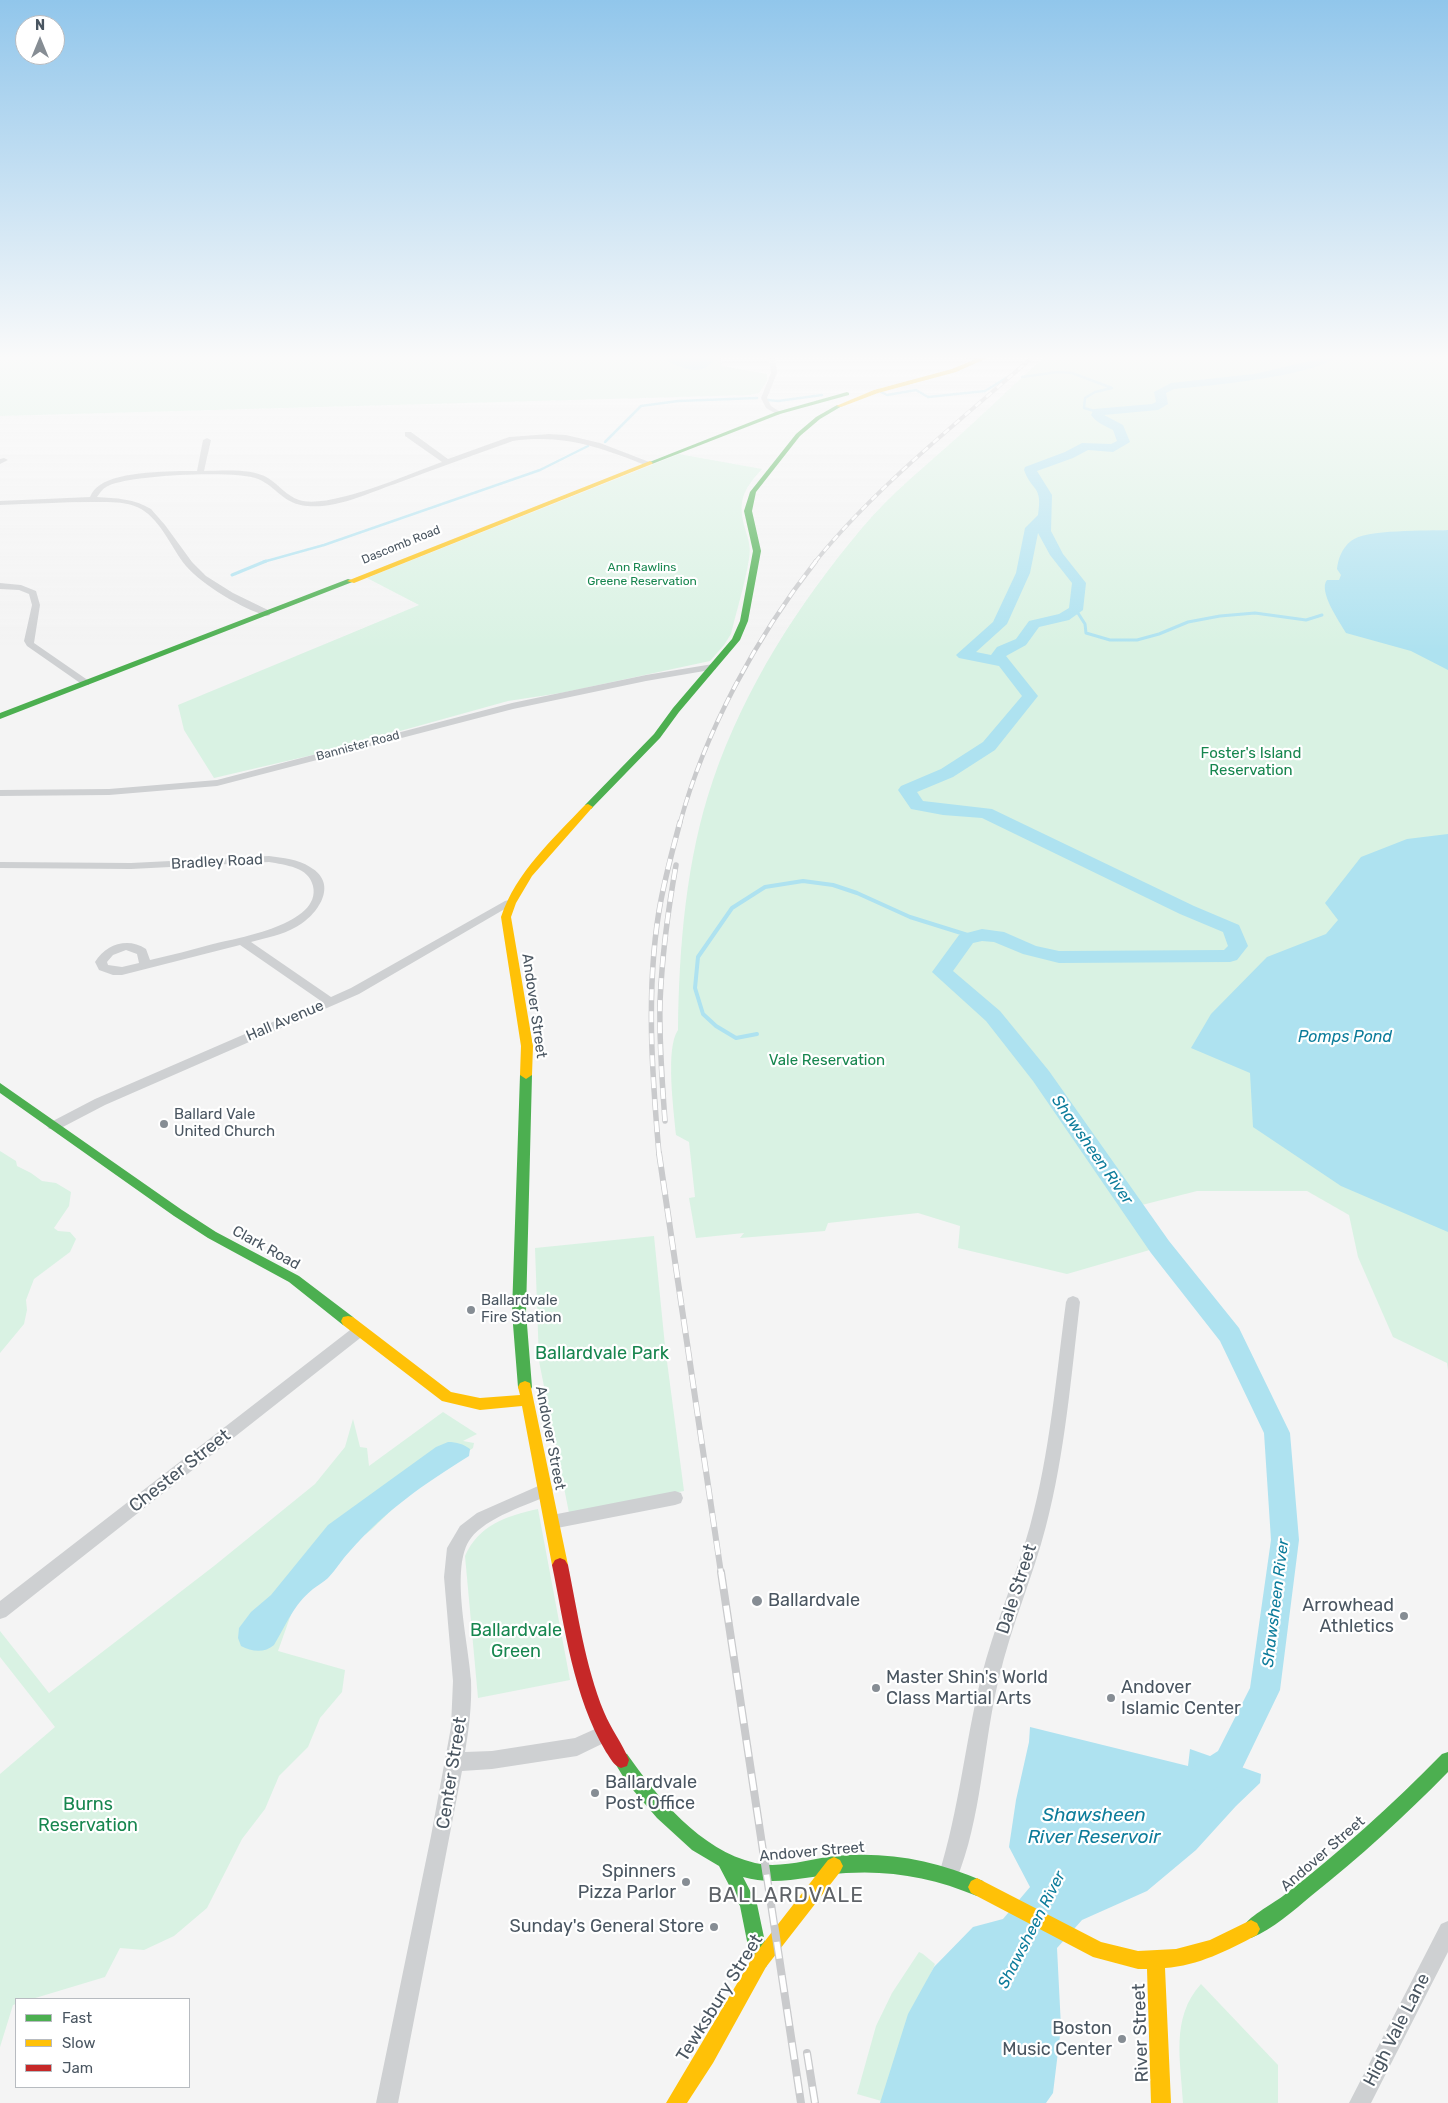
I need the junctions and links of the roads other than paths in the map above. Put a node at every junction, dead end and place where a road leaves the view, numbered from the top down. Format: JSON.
{"nodes":[{"id":1,"x":205,"y":453,"type":"edge"},
{"id":2,"x":435,"y":453,"type":"edge"},
{"id":3,"x":472,"y":453,"type":"edge"},
{"id":4,"x":622,"y":453,"type":"edge"},
{"id":5,"x":674,"y":453,"type":"edge"},
{"id":6,"x":784,"y":453,"type":"edge"},
{"id":7,"x":447,"y":462,"type":"junction"},
{"id":8,"x":648,"y":463,"type":"junction"},
{"id":9,"x":200,"y":474,"type":"junction"},
{"id":10,"x":92,"y":500,"type":"junction"},
{"id":11,"x":0,"y":503,"type":"edge"},
{"id":12,"x":0,"y":586,"type":"edge"},
{"id":13,"x":267,"y":613,"type":"junction"},
{"id":14,"x":713,"y":667,"type":"junction"},
{"id":15,"x":86,"y":683,"type":"junction"},
{"id":16,"x":0,"y":716,"type":"edge"},
{"id":17,"x":0,"y":793,"type":"edge"},
{"id":18,"x":0,"y":865,"type":"edge"},
{"id":19,"x":509,"y":903,"type":"junction"},
{"id":20,"x":242,"y":941,"type":"junction"},
{"id":21,"x":146,"y":965,"type":"dead end"},
{"id":22,"x":331,"y":1002,"type":"junction"},
{"id":23,"x":0,"y":1087,"type":"edge"},
{"id":24,"x":54,"y":1126,"type":"junction"},
{"id":25,"x":1073,"y":1302,"type":"dead end"},
{"id":26,"x":359,"y":1331,"type":"junction"},
{"id":27,"x":526,"y":1400,"type":"junction"},
{"id":28,"x":545,"y":1490,"type":"junction"},
{"id":29,"x":675,"y":1498,"type":"dead end"},
{"id":30,"x":552,"y":1522,"type":"junction"},
{"id":31,"x":0,"y":1611,"type":"edge"},
{"id":32,"x":604,"y":1734,"type":"junction"},
{"id":33,"x":1448,"y":1760,"type":"edge"},
{"id":34,"x":455,"y":1762,"type":"junction"},
{"id":35,"x":726,"y":1863,"type":"junction"},
{"id":36,"x":834,"y":1866,"type":"junction"},
{"id":37,"x":949,"y":1874,"type":"junction"},
{"id":38,"x":1448,"y":1930,"type":"edge"},
{"id":39,"x":760,"y":1961,"type":"junction"},
{"id":40,"x":1156,"y":1961,"type":"junction"},
{"id":41,"x":386,"y":2103,"type":"edge"},
{"id":42,"x":676,"y":2103,"type":"edge"},
{"id":43,"x":1161,"y":2103,"type":"edge"},
{"id":44,"x":1360,"y":2103,"type":"edge"}],
"edges":[{"from":1,"to":9,"type":"street"},
{"from":2,"to":7,"type":"street"},
{"from":3,"to":7,"type":"street"},
{"from":4,"to":8,"type":"street"},
{"from":5,"to":8,"type":"main road","name":"Dascomb Road"},
{"from":6,"to":14,"type":"main road"},
{"from":7,"to":9,"type":"street"},
{"from":8,"to":13,"type":"main road","name":"Dascomb Road"},
{"from":9,"to":10,"type":"street"},
{"from":10,"to":11,"type":"street"},
{"from":10,"to":13,"type":"street"},
{"from":12,"to":15,"type":"street"},
{"from":13,"to":15,"type":"main road","name":"Dascomb Road"},
{"from":14,"to":17,"type":"street","name":"Bannister Road"},
{"from":14,"to":19,"type":"main road"},
{"from":15,"to":16,"type":"main road","name":"Dascomb Road"},
{"from":18,"to":20,"type":"street","name":"Bradley Road"},
{"from":19,"to":22,"type":"street","name":"Hall Avenue"},
{"from":19,"to":27,"type":"main road","name":"Andover Street"},
{"from":20,"to":21,"type":"street","name":"Bradley Road"},
{"from":20,"to":22,"type":"street"},
{"from":22,"to":24,"type":"street","name":"Hall Avenue"},
{"from":23,"to":24,"type":"main road","name":"Clark Road"},
{"from":24,"to":26,"type":"main road","name":"Clark Road"},
{"from":25,"to":37,"type":"street","name":"Dale Street"},
{"from":26,"to":27,"type":"main road","name":"Clark Road"},
{"from":26,"to":31,"type":"street","name":"Chester Street"},
{"from":27,"to":28,"type":"main road","name":"Andover Street"},
{"from":28,"to":30,"type":"main road","name":"Andover Street"},
{"from":28,"to":34,"type":"street","name":"Center Street"},
{"from":29,"to":30,"type":"street"},
{"from":30,"to":32,"type":"main road","name":"Andover Street"},
{"from":32,"to":34,"type":"street"},
{"from":32,"to":35,"type":"main road","name":"Andover Street"},
{"from":33,"to":40,"type":"main road","name":"Andover Street"},
{"from":34,"to":41,"type":"street","name":"Center Street"},
{"from":35,"to":36,"type":"main road","name":"Andover Street"},
{"from":35,"to":39,"type":"main road"},
{"from":36,"to":37,"type":"main road","name":"Andover Street"},
{"from":36,"to":39,"type":"main road","name":"Tewksbury Street"},
{"from":37,"to":40,"type":"main road","name":"Andover Street"},
{"from":38,"to":44,"type":"street","name":"High Vale Lane"},
{"from":39,"to":42,"type":"main road","name":"Tewksbury Street"},
{"from":40,"to":43,"type":"main road","name":"River Street"}]}
